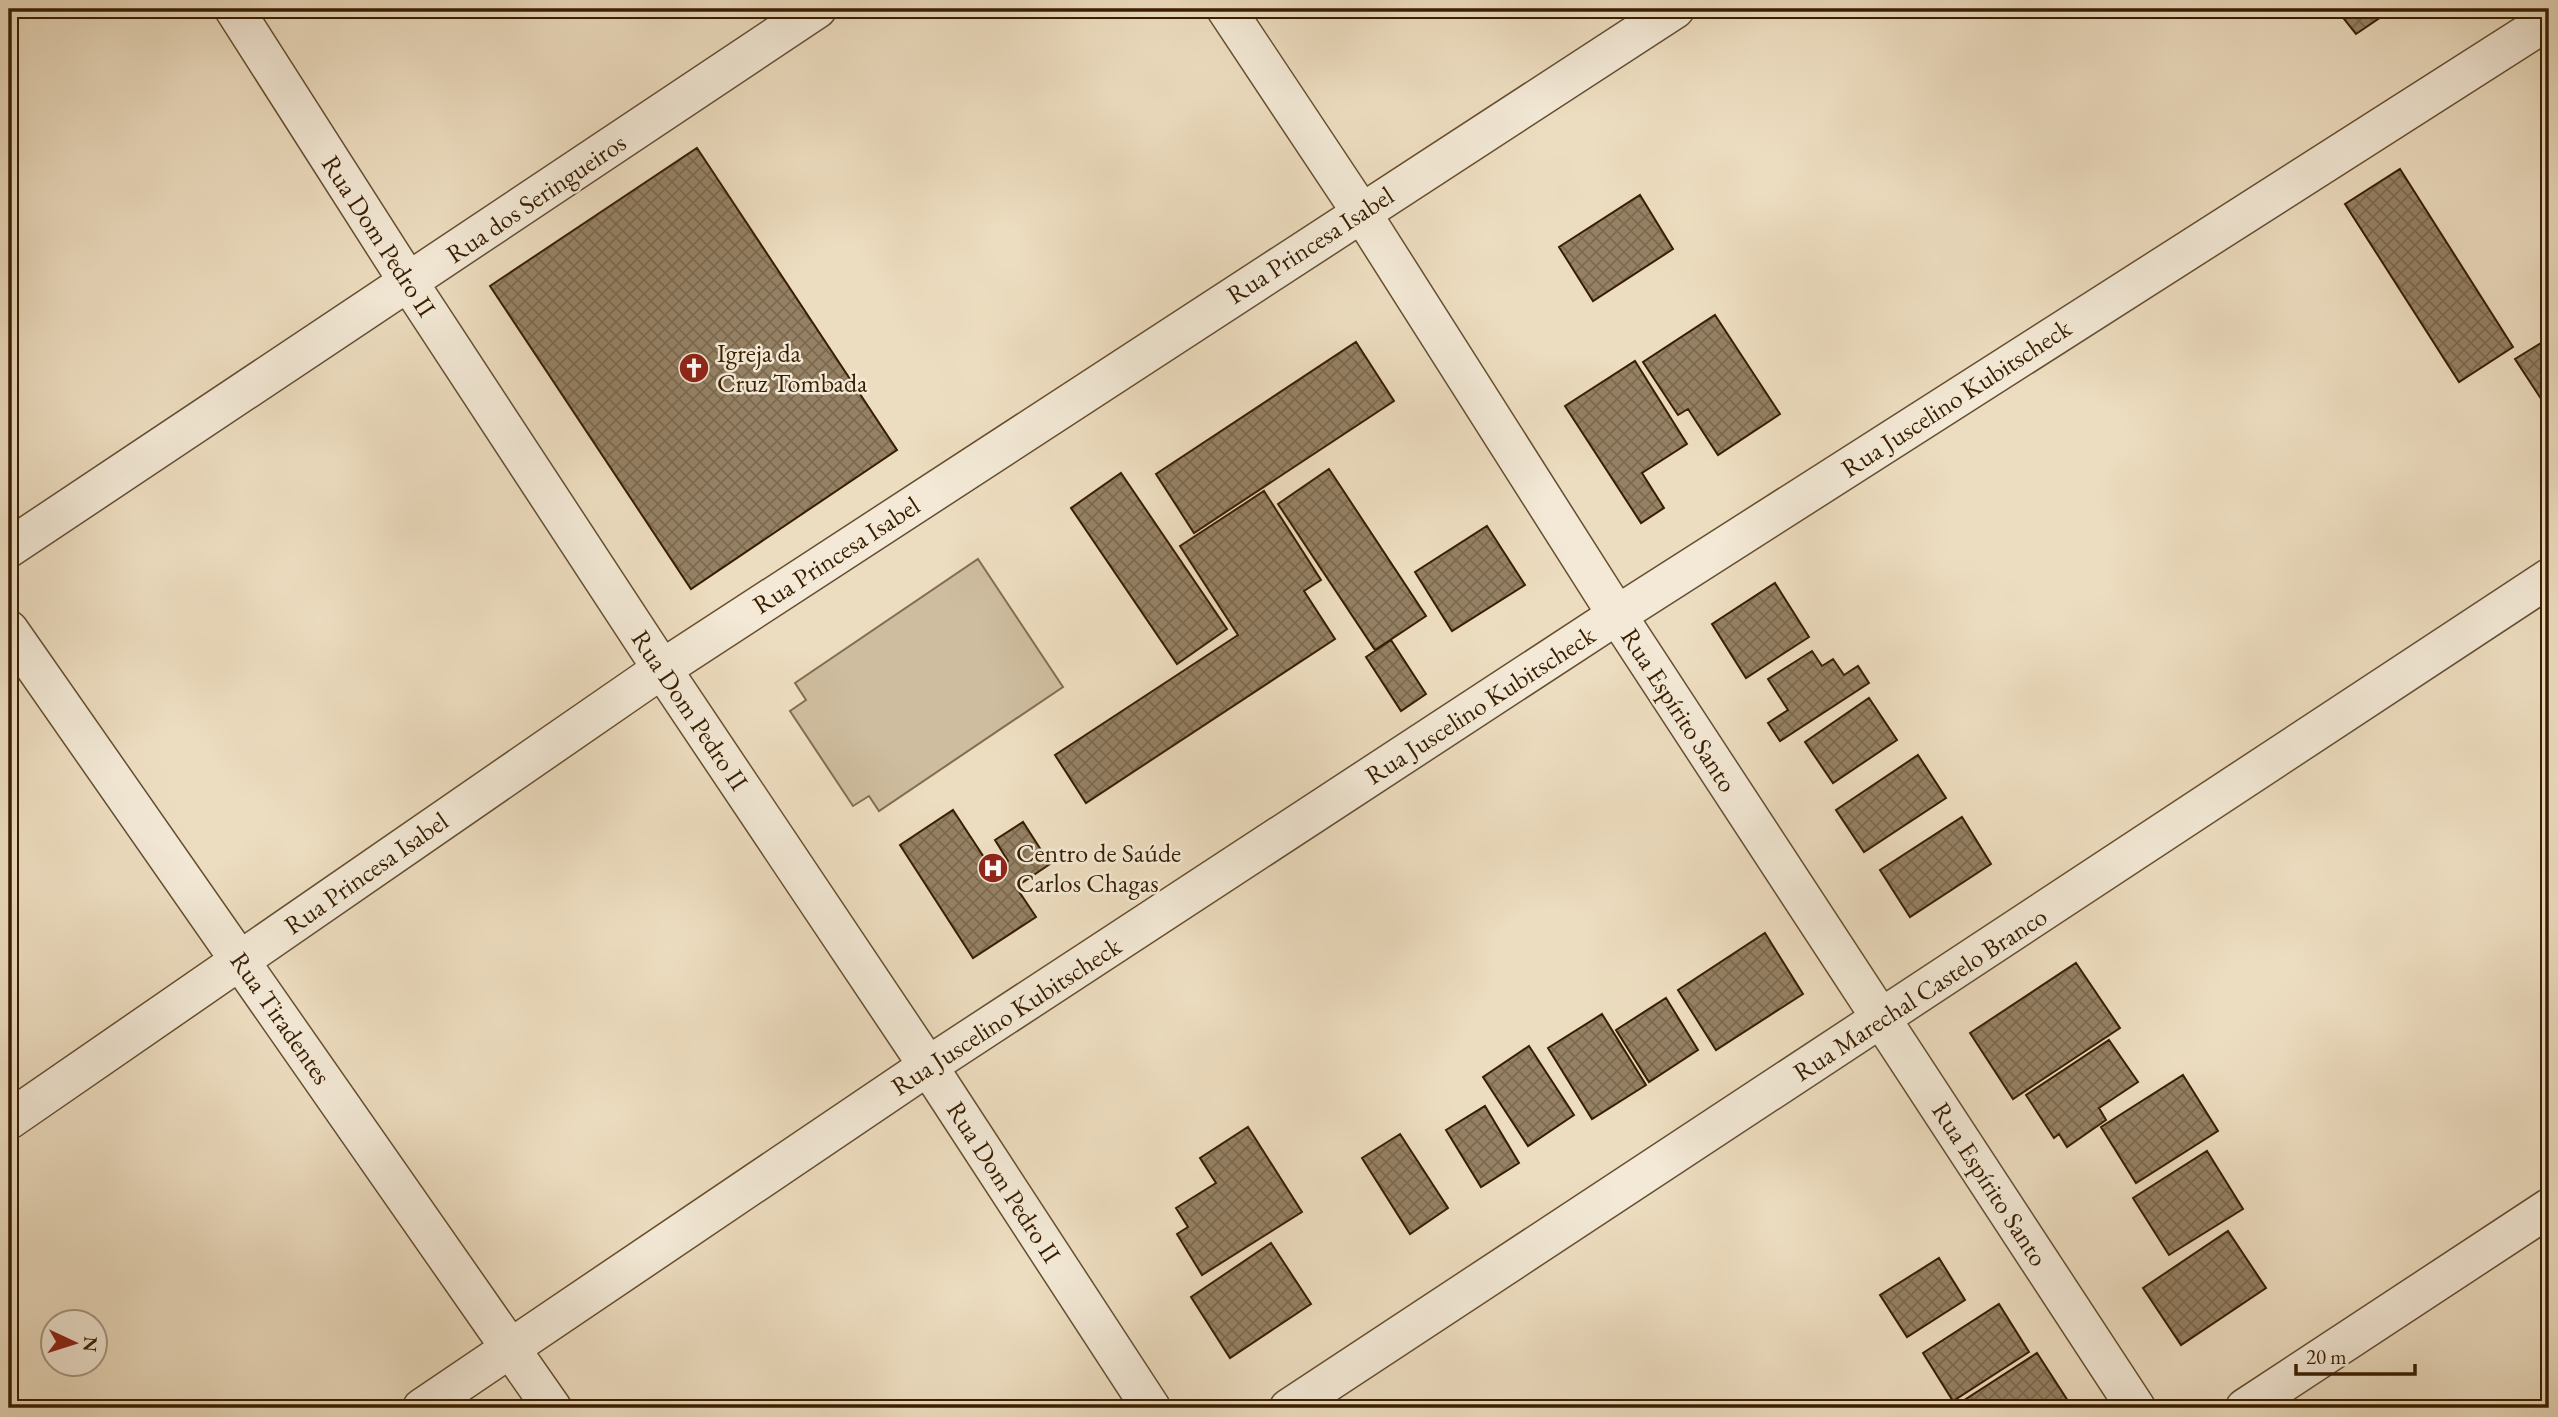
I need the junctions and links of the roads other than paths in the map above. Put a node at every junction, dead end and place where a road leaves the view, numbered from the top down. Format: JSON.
{"nodes":[{"id":1,"x":234,"y":9,"type":"edge"},
{"id":2,"x":817,"y":9,"type":"edge"},
{"id":3,"x":1226,"y":9,"type":"edge"},
{"id":4,"x":1675,"y":9,"type":"edge"},
{"id":5,"x":2537,"y":29,"type":"edge"},
{"id":6,"x":1361,"y":212,"type":"junction"},
{"id":7,"x":409,"y":283,"type":"junction"},
{"id":8,"x":9,"y":548,"type":"edge"},
{"id":9,"x":2549,"y":578,"type":"edge"},
{"id":10,"x":1617,"y":615,"type":"junction"},
{"id":11,"x":9,"y":630,"type":"edge"},
{"id":12,"x":662,"y":669,"type":"junction"},
{"id":13,"x":241,"y":960,"type":"junction"},
{"id":14,"x":1883,"y":1019,"type":"junction"},
{"id":15,"x":928,"y":1066,"type":"junction"},
{"id":16,"x":9,"y":1120,"type":"edge"},
{"id":17,"x":2549,"y":1208,"type":"edge"},
{"id":18,"x":510,"y":1348,"type":"junction"},
{"id":19,"x":422,"y":1408,"type":"edge"},
{"id":20,"x":552,"y":1408,"type":"edge"},
{"id":21,"x":1151,"y":1408,"type":"edge"},
{"id":22,"x":1289,"y":1408,"type":"edge"},
{"id":23,"x":2136,"y":1408,"type":"edge"},
{"id":24,"x":2245,"y":1408,"type":"edge"}],
"edges":[{"from":1,"to":7,"type":"street","name":"Rua Dom Pedro II"},
{"from":2,"to":7,"type":"street","name":"Rua dos Seringueiros"},
{"from":3,"to":6,"type":"street","name":"Rua Espírito Santo"},
{"from":4,"to":6,"type":"street","name":"Rua Princesa Isabel"},
{"from":5,"to":10,"type":"street","name":"Rua Juscelino Kubitscheck"},
{"from":6,"to":10,"type":"street","name":"Rua Espírito Santo"},
{"from":6,"to":12,"type":"street","name":"Rua Princesa Isabel"},
{"from":7,"to":8,"type":"street","name":"Rua dos Seringueiros"},
{"from":7,"to":12,"type":"street","name":"Rua Dom Pedro II"},
{"from":9,"to":14,"type":"street","name":"Rua Marechal Castelo Branco"},
{"from":10,"to":14,"type":"street","name":"Rua Espírito Santo"},
{"from":10,"to":15,"type":"street","name":"Rua Juscelino Kubitscheck"},
{"from":11,"to":13,"type":"street","name":"Rua Tiradentes"},
{"from":12,"to":13,"type":"street","name":"Rua Princesa Isabel"},
{"from":12,"to":15,"type":"street","name":"Rua Dom Pedro II"},
{"from":13,"to":16,"type":"street","name":"Rua Princesa Isabel"},
{"from":13,"to":18,"type":"street","name":"Rua Tiradentes"},
{"from":14,"to":22,"type":"street","name":"Rua Marechal Castelo Branco"},
{"from":14,"to":23,"type":"street","name":"Rua Espírito Santo"},
{"from":15,"to":18,"type":"street","name":"Rua Juscelino Kubitscheck"},
{"from":15,"to":21,"type":"street","name":"Rua Dom Pedro II"},
{"from":17,"to":24,"type":"street"},
{"from":18,"to":19,"type":"street","name":"Rua Juscelino Kubitscheck"},
{"from":18,"to":20,"type":"street","name":"Rua Tiradentes"}]}
